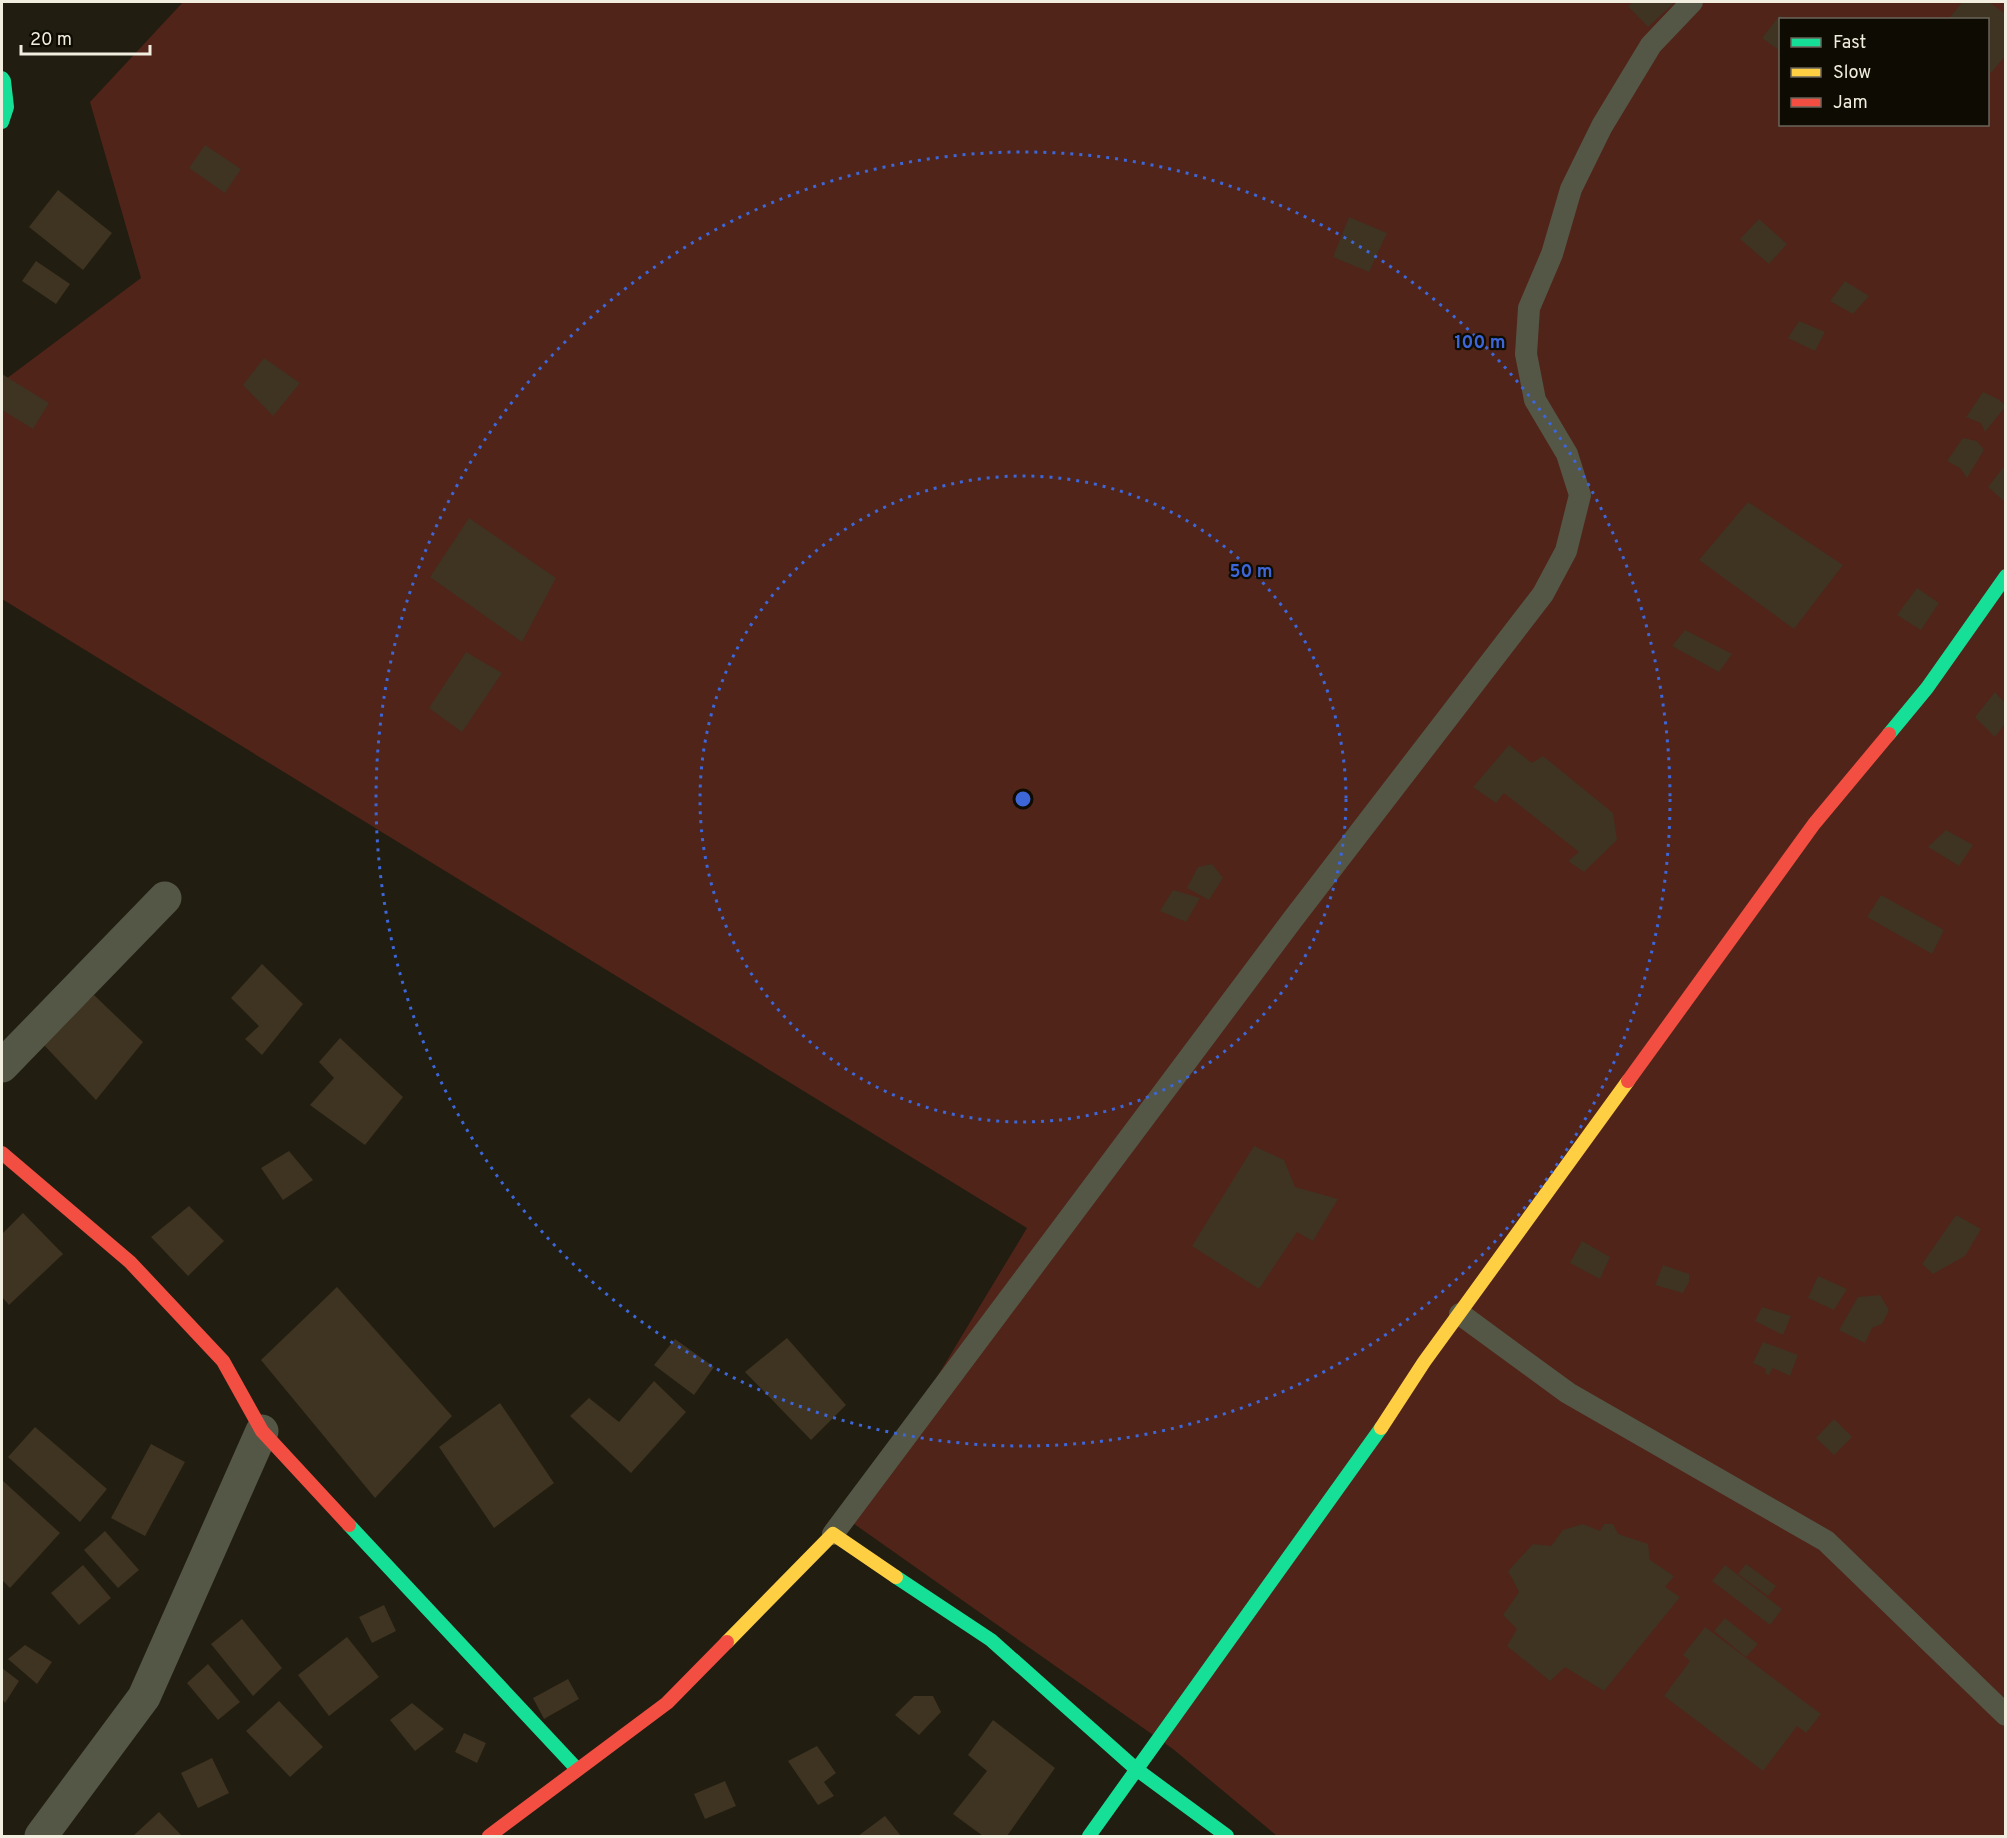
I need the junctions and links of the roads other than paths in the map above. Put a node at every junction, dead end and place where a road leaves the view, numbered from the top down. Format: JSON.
{"nodes":[{"id":1,"x":1692,"y":2,"type":"edge"},
{"id":2,"x":2,"y":78,"type":"edge"},
{"id":3,"x":2,"y":122,"type":"edge"},
{"id":4,"x":2006,"y":576,"type":"edge"},
{"id":5,"x":165,"y":898,"type":"dead end"},
{"id":6,"x":2,"y":1066,"type":"edge"},
{"id":7,"x":2,"y":1153,"type":"edge"},
{"id":8,"x":1461,"y":1314,"type":"junction"},
{"id":9,"x":262,"y":1431,"type":"junction"},
{"id":10,"x":833,"y":1534,"type":"junction"},
{"id":11,"x":2006,"y":1715,"type":"edge"},
{"id":12,"x":578,"y":1769,"type":"junction"},
{"id":13,"x":1136,"y":1769,"type":"junction"},
{"id":14,"x":41,"y":1836,"type":"edge"},
{"id":15,"x":489,"y":1836,"type":"edge"},
{"id":16,"x":1089,"y":1836,"type":"edge"},
{"id":17,"x":1227,"y":1836,"type":"edge"}],
"edges":[{"from":1,"to":10,"type":"lane"},
{"from":2,"to":3,"type":"street"},
{"from":4,"to":8,"type":"street"},
{"from":5,"to":6,"type":"street"},
{"from":7,"to":9,"type":"street"},
{"from":8,"to":11,"type":"lane"},
{"from":8,"to":13,"type":"street"},
{"from":9,"to":12,"type":"street"},
{"from":9,"to":14,"type":"street"},
{"from":10,"to":12,"type":"street"},
{"from":10,"to":13,"type":"street"},
{"from":12,"to":15,"type":"street"},
{"from":13,"to":16,"type":"street"},
{"from":13,"to":17,"type":"street"}]}
